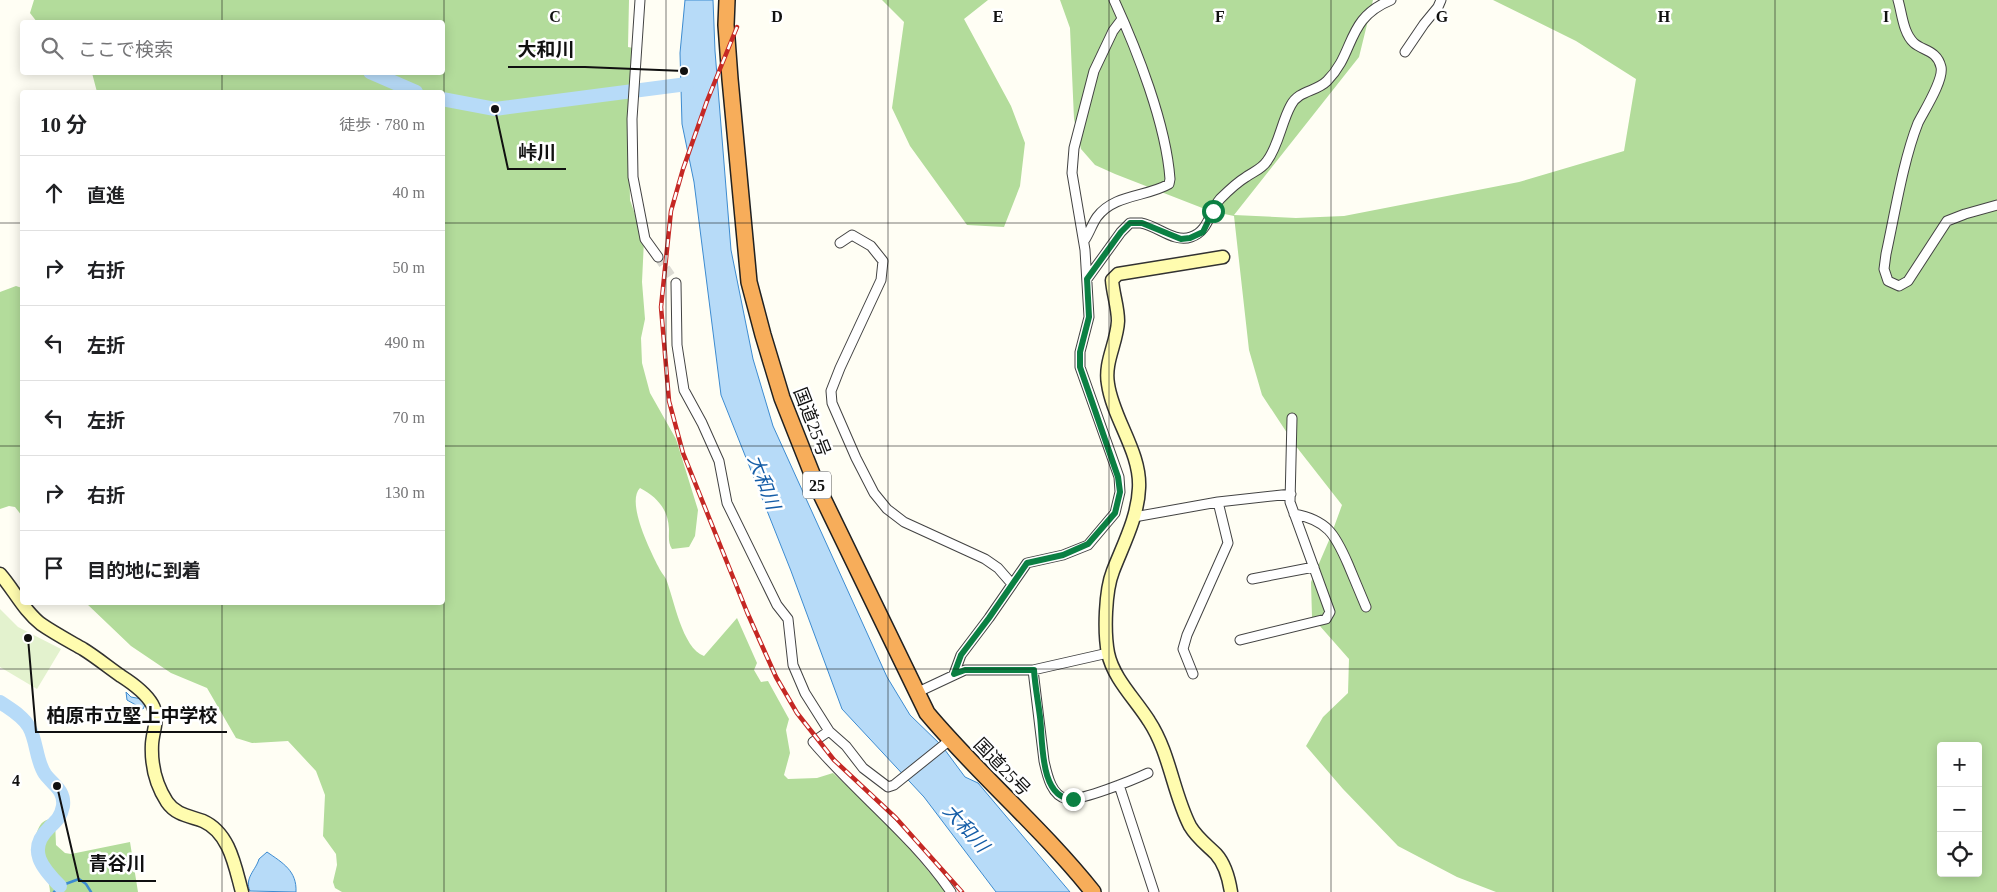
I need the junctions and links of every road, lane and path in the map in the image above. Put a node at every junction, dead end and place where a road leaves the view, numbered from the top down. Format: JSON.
{"nodes":[{"id":1,"x":640,"y":0,"type":"edge"},
{"id":2,"x":727,"y":0,"type":"edge"},
{"id":3,"x":1114,"y":0,"type":"edge"},
{"id":4,"x":1391,"y":0,"type":"edge"},
{"id":5,"x":1441,"y":0,"type":"edge"},
{"id":6,"x":1898,"y":0,"type":"edge"},
{"id":7,"x":1122,"y":19,"type":"junction"},
{"id":8,"x":1405,"y":52,"type":"dead end"},
{"id":9,"x":1997,"y":205,"type":"edge"},
{"id":10,"x":1084,"y":241,"type":"junction"},
{"id":11,"x":840,"y":243,"type":"dead end"},
{"id":12,"x":658,"y":257,"type":"tunnel mouth"},
{"id":13,"x":1223,"y":258,"type":"dead end"},
{"id":14,"x":1087,"y":279,"type":"junction"},
{"id":15,"x":676,"y":283,"type":"tunnel mouth"},
{"id":16,"x":1292,"y":418,"type":"dead end"},
{"id":17,"x":1291,"y":494,"type":"junction"},
{"id":18,"x":1218,"y":502,"type":"junction"},
{"id":19,"x":1294,"y":514,"type":"junction"},
{"id":20,"x":1134,"y":517,"type":"junction"},
{"id":21,"x":1314,"y":567,"type":"junction"},
{"id":22,"x":1,"y":577,"type":"edge"},
{"id":23,"x":1252,"y":578,"type":"dead end"},
{"id":24,"x":1012,"y":584,"type":"junction"},
{"id":25,"x":20,"y":602,"type":"edge"},
{"id":26,"x":22,"y":605,"type":"edge"},
{"id":27,"x":1366,"y":607,"type":"dead end"},
{"id":28,"x":1240,"y":640,"type":"dead end"},
{"id":29,"x":1108,"y":653,"type":"junction"},
{"id":30,"x":1034,"y":670,"type":"junction"},
{"id":31,"x":954,"y":674,"type":"junction"},
{"id":32,"x":1193,"y":674,"type":"dead end"},
{"id":33,"x":916,"y":693,"type":"junction"},
{"id":34,"x":829,"y":731,"type":"junction"},
{"id":35,"x":945,"y":744,"type":"junction"},
{"id":36,"x":1148,"y":774,"type":"dead end"},
{"id":37,"x":1119,"y":785,"type":"junction"},
{"id":38,"x":242,"y":892,"type":"edge"},
{"id":39,"x":952,"y":892,"type":"edge"},
{"id":40,"x":1093,"y":892,"type":"edge"},
{"id":41,"x":1154,"y":892,"type":"edge"},
{"id":42,"x":1231,"y":892,"type":"edge"}],
"edges":[{"from":1,"to":12,"type":"street"},
{"from":2,"to":33,"type":"highway","name":"国道25号","number":"25"},
{"from":3,"to":7,"type":"street"},
{"from":4,"to":14,"type":"street"},
{"from":5,"to":8,"type":"street"},
{"from":6,"to":9,"type":"street"},
{"from":7,"to":10,"type":"street"},
{"from":7,"to":10,"type":"street"},
{"from":10,"to":14,"type":"street"},
{"from":11,"to":24,"type":"street"},
{"from":13,"to":20,"type":"street"},
{"from":14,"to":24,"type":"street"},
{"from":15,"to":34,"type":"street"},
{"from":16,"to":17,"type":"street"},
{"from":17,"to":18,"type":"street"},
{"from":17,"to":19,"type":"street"},
{"from":18,"to":20,"type":"street"},
{"from":18,"to":32,"type":"street"},
{"from":19,"to":21,"type":"street"},
{"from":19,"to":27,"type":"street"},
{"from":20,"to":29,"type":"street"},
{"from":21,"to":23,"type":"street"},
{"from":21,"to":28,"type":"street"},
{"from":22,"to":25,"type":"street"},
{"from":24,"to":31,"type":"street"},
{"from":26,"to":38,"type":"street"},
{"from":29,"to":30,"type":"street"},
{"from":29,"to":42,"type":"street"},
{"from":30,"to":31,"type":"street"},
{"from":30,"to":37,"type":"street"},
{"from":31,"to":33,"type":"street"},
{"from":33,"to":35,"type":"highway","name":"国道25号","number":"25"},
{"from":34,"to":35,"type":"street"},
{"from":34,"to":39,"type":"street"},
{"from":35,"to":40,"type":"highway","name":"国道25号","number":"25"},
{"from":36,"to":37,"type":"street"},
{"from":37,"to":41,"type":"street"}]}
